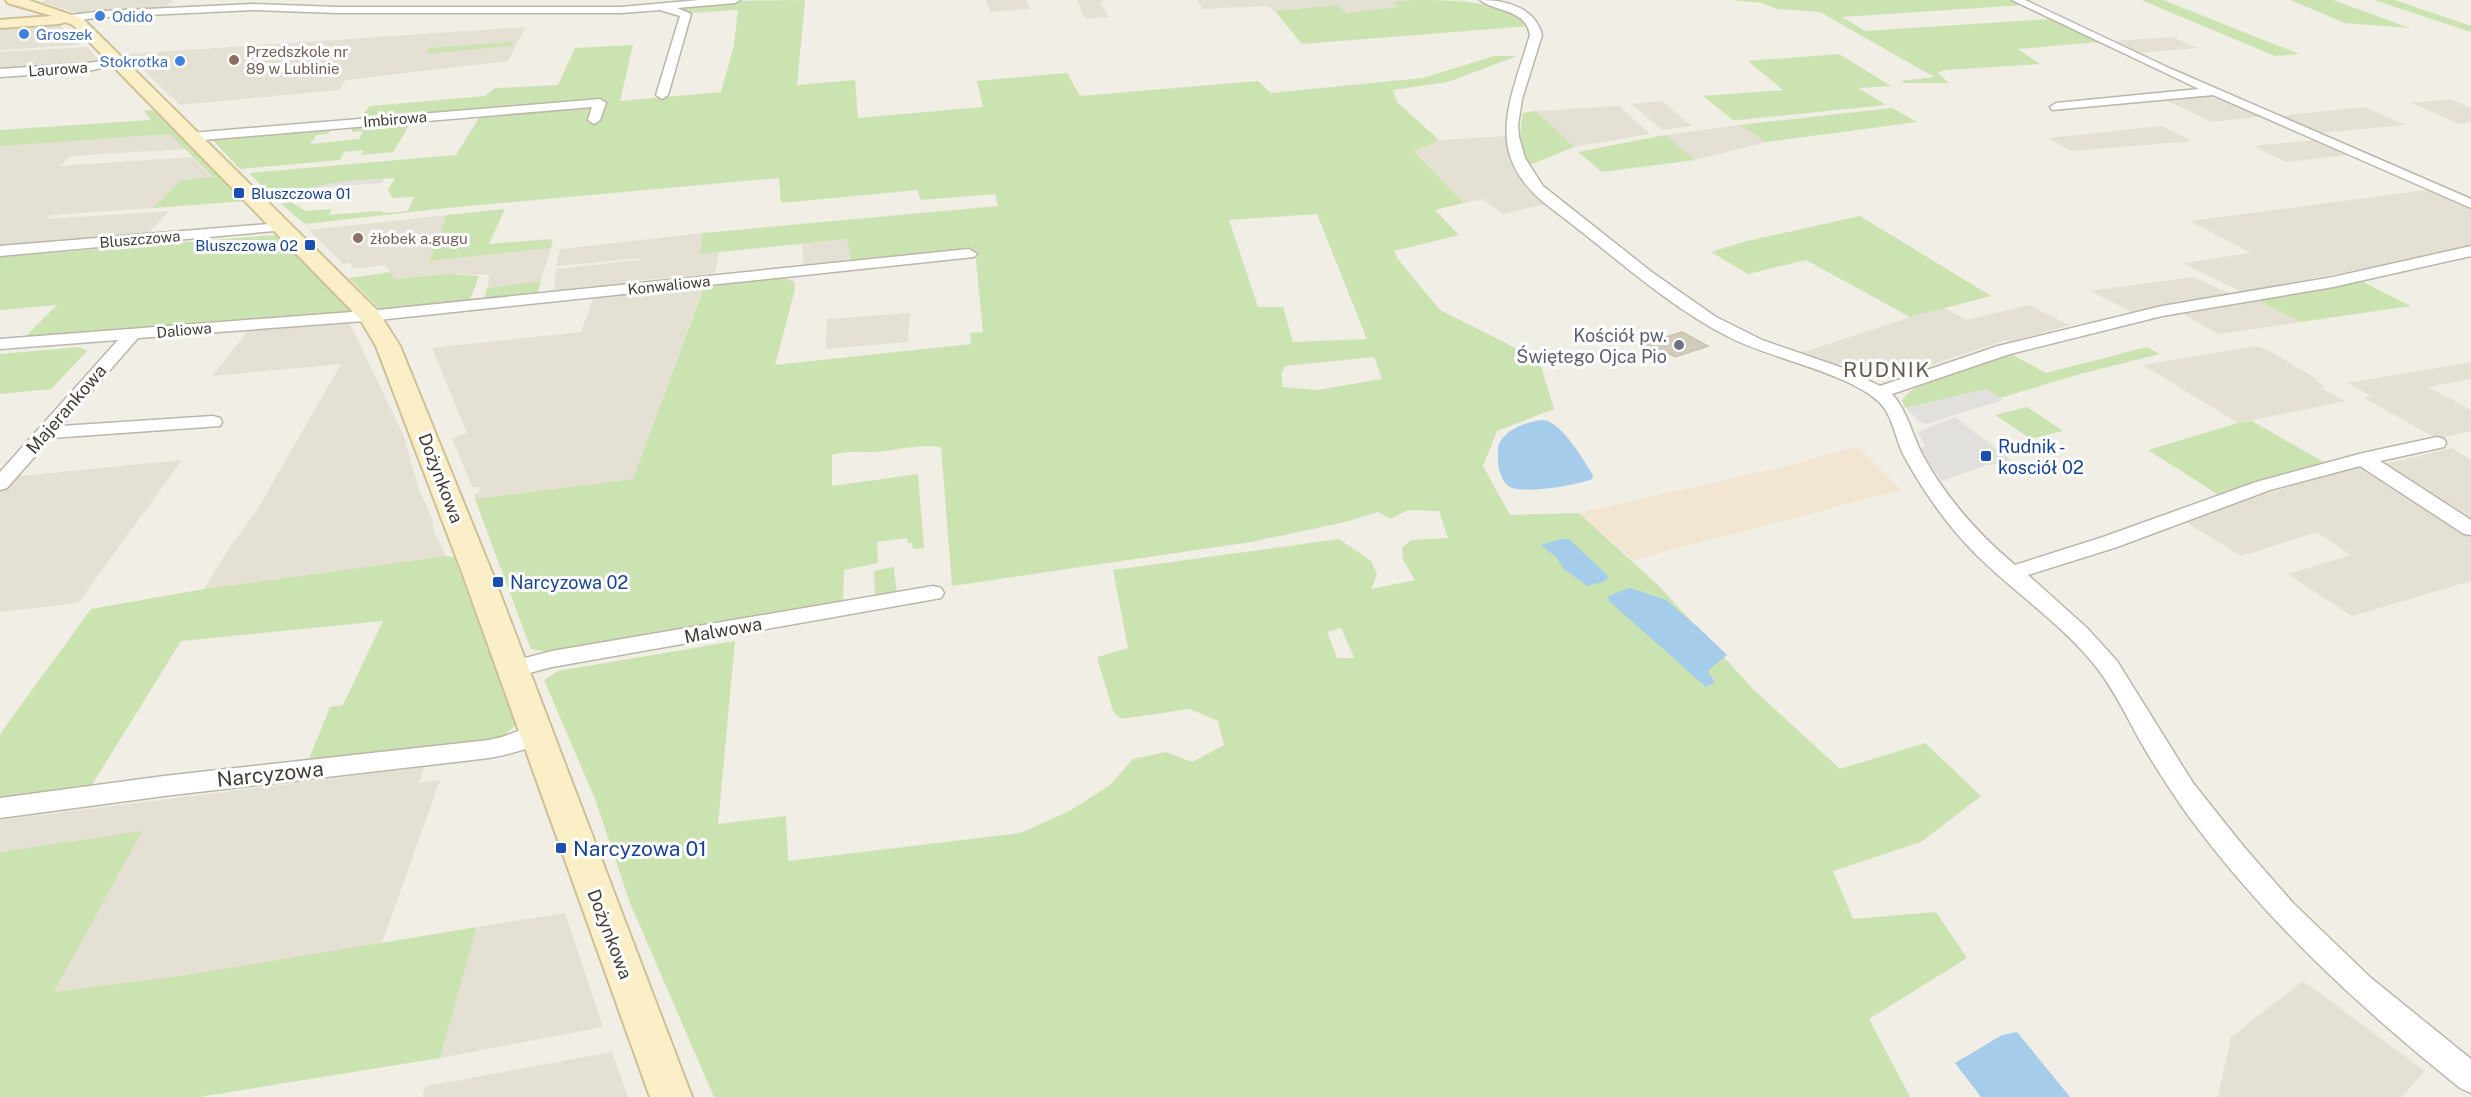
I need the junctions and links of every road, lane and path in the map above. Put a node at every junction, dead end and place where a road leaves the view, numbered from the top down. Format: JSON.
{"nodes":[{"id":1,"x":13,"y":0,"type":"edge"},
{"id":2,"x":180,"y":0,"type":"edge"},
{"id":3,"x":735,"y":0,"type":"edge"},
{"id":4,"x":1485,"y":0,"type":"edge"},
{"id":5,"x":1518,"y":0,"type":"edge"},
{"id":6,"x":2017,"y":0,"type":"edge"},
{"id":7,"x":1499,"y":4,"type":"junction"},
{"id":8,"x":663,"y":7,"type":"junction"},
{"id":9,"x":170,"y":10,"type":"junction"},
{"id":10,"x":63,"y":15,"type":"junction"},
{"id":11,"x":0,"y":23,"type":"edge"},
{"id":12,"x":116,"y":62,"type":"junction"},
{"id":13,"x":0,"y":73,"type":"edge"},
{"id":14,"x":2214,"y":92,"type":"junction"},
{"id":15,"x":662,"y":95,"type":"dead end"},
{"id":16,"x":2056,"y":107,"type":"dead end"},
{"id":17,"x":594,"y":120,"type":"dead end"},
{"id":18,"x":191,"y":137,"type":"junction"},
{"id":19,"x":2471,"y":204,"type":"edge"},
{"id":20,"x":280,"y":227,"type":"junction"},
{"id":21,"x":0,"y":250,"type":"edge"},
{"id":22,"x":2471,"y":251,"type":"edge"},
{"id":23,"x":969,"y":254,"type":"dead end"},
{"id":24,"x":369,"y":315,"type":"junction"},
{"id":25,"x":133,"y":334,"type":"junction"},
{"id":26,"x":0,"y":344,"type":"edge"},
{"id":27,"x":1879,"y":393,"type":"junction"},
{"id":28,"x":213,"y":422,"type":"dead end"},
{"id":29,"x":46,"y":433,"type":"junction"},
{"id":30,"x":2437,"y":443,"type":"dead end"},
{"id":31,"x":2363,"y":459,"type":"junction"},
{"id":32,"x":0,"y":484,"type":"edge"},
{"id":33,"x":2471,"y":529,"type":"edge"},
{"id":34,"x":2011,"y":573,"type":"junction"},
{"id":35,"x":933,"y":594,"type":"dead end"},
{"id":36,"x":514,"y":669,"type":"junction"},
{"id":37,"x":537,"y":734,"type":"junction"},
{"id":38,"x":0,"y":808,"type":"edge"},
{"id":39,"x":2471,"y":1078,"type":"edge"},
{"id":40,"x":671,"y":1097,"type":"edge"}],
"edges":[{"from":1,"to":10,"type":"street","name":"Dożynkowa"},
{"from":2,"to":9,"type":"street"},
{"from":3,"to":8,"type":"street"},
{"from":4,"to":7,"type":"street"},
{"from":5,"to":7,"type":"street"},
{"from":6,"to":14,"type":"street"},
{"from":7,"to":27,"type":"street"},
{"from":8,"to":9,"type":"street"},
{"from":8,"to":15,"type":"street"},
{"from":9,"to":10,"type":"street"},
{"from":10,"to":11,"type":"street"},
{"from":10,"to":11,"type":"street"},
{"from":10,"to":12,"type":"street","name":"Dożynkowa"},
{"from":12,"to":13,"type":"street","name":"Laurowa"},
{"from":12,"to":18,"type":"street","name":"Dożynkowa"},
{"from":14,"to":16,"type":"street"},
{"from":14,"to":19,"type":"street"},
{"from":17,"to":18,"type":"street","name":"Imbirowa"},
{"from":18,"to":20,"type":"street","name":"Dożynkowa"},
{"from":20,"to":21,"type":"street","name":"Bluszczowa"},
{"from":20,"to":24,"type":"street","name":"Dożynkowa"},
{"from":22,"to":27,"type":"street"},
{"from":23,"to":24,"type":"street","name":"Konwaliowa"},
{"from":24,"to":25,"type":"street","name":"Daliowa"},
{"from":24,"to":36,"type":"street","name":"Dożynkowa"},
{"from":25,"to":26,"type":"street","name":"Daliowa"},
{"from":25,"to":29,"type":"street","name":"Majerankowa"},
{"from":27,"to":34,"type":"street"},
{"from":28,"to":29,"type":"street"},
{"from":29,"to":32,"type":"street","name":"Majerankowa"},
{"from":30,"to":31,"type":"street"},
{"from":31,"to":33,"type":"street"},
{"from":31,"to":34,"type":"street"},
{"from":34,"to":39,"type":"street"},
{"from":35,"to":36,"type":"street","name":"Malwowa"},
{"from":36,"to":37,"type":"street","name":"Dożynkowa"},
{"from":37,"to":38,"type":"street","name":"Narcyzowa"},
{"from":37,"to":40,"type":"street","name":"Dożynkowa"}]}
